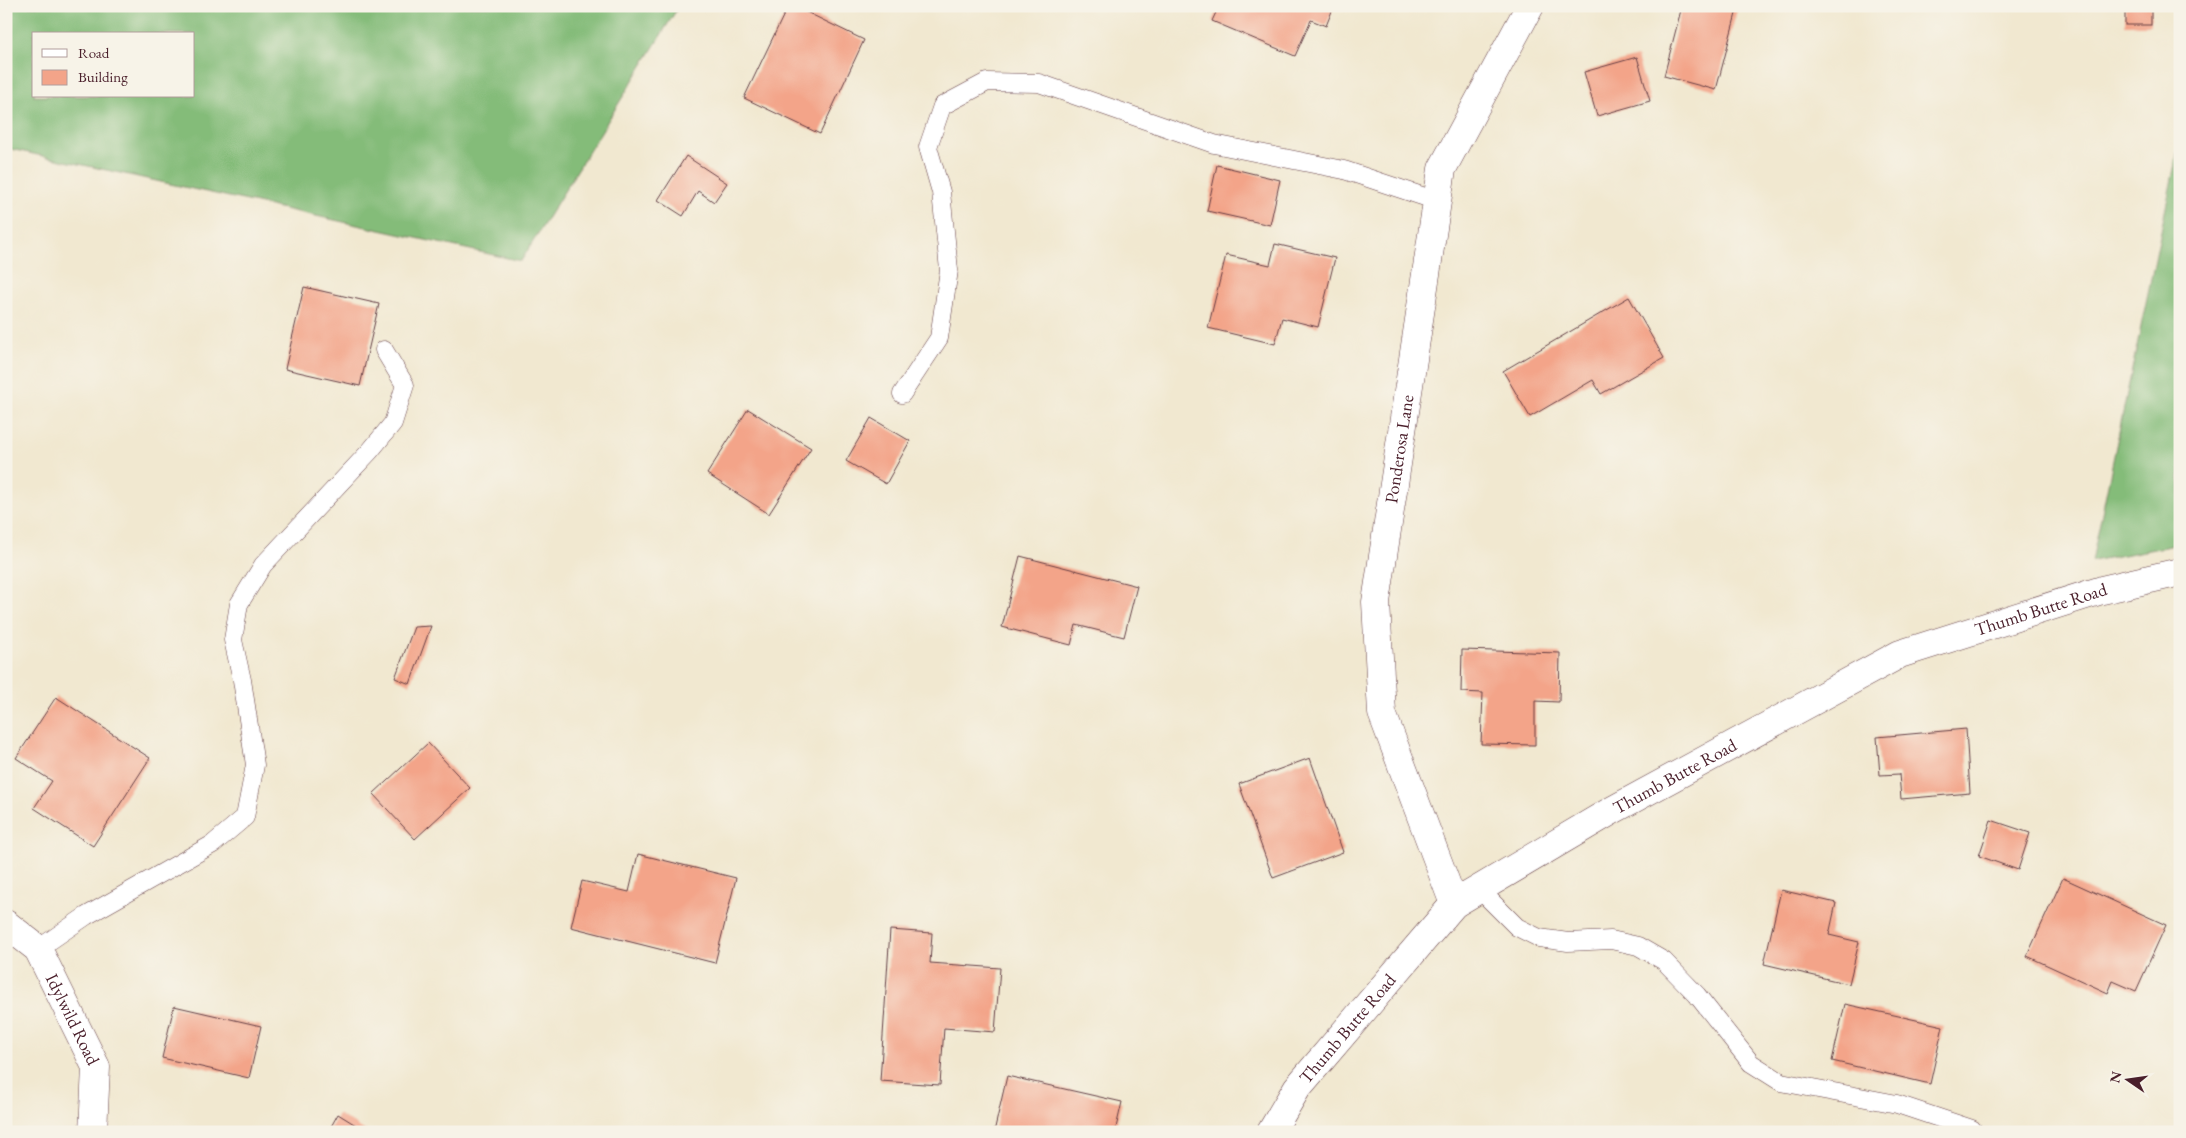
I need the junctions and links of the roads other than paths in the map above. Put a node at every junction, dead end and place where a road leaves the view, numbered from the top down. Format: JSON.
{"nodes":[{"id":1,"x":1530,"y":6,"type":"edge"},
{"id":2,"x":1437,"y":201,"type":"junction"},
{"id":3,"x":384,"y":350,"type":"dead end"},
{"id":4,"x":902,"y":394,"type":"dead end"},
{"id":5,"x":2180,"y":572,"type":"edge"},
{"id":6,"x":1478,"y":889,"type":"junction"},
{"id":7,"x":1454,"y":904,"type":"junction"},
{"id":8,"x":6,"y":924,"type":"edge"},
{"id":9,"x":38,"y":949,"type":"junction"},
{"id":10,"x":1972,"y":1129,"type":"dead end"},
{"id":11,"x":93,"y":1132,"type":"edge"},
{"id":12,"x":1270,"y":1132,"type":"edge"}],
"edges":[{"from":1,"to":2,"type":"street","name":"Ponderosa Lane"},
{"from":2,"to":4,"type":"lane"},
{"from":2,"to":7,"type":"street","name":"Ponderosa Lane"},
{"from":3,"to":9,"type":"lane"},
{"from":5,"to":6,"type":"street","name":"Thumb Butte Road"},
{"from":6,"to":7,"type":"street","name":"Thumb Butte Road"},
{"from":6,"to":10,"type":"lane"},
{"from":7,"to":12,"type":"street","name":"Thumb Butte Road"},
{"from":8,"to":9,"type":"street","name":"Idylwild Road"},
{"from":9,"to":11,"type":"street","name":"Idylwild Road"}]}
